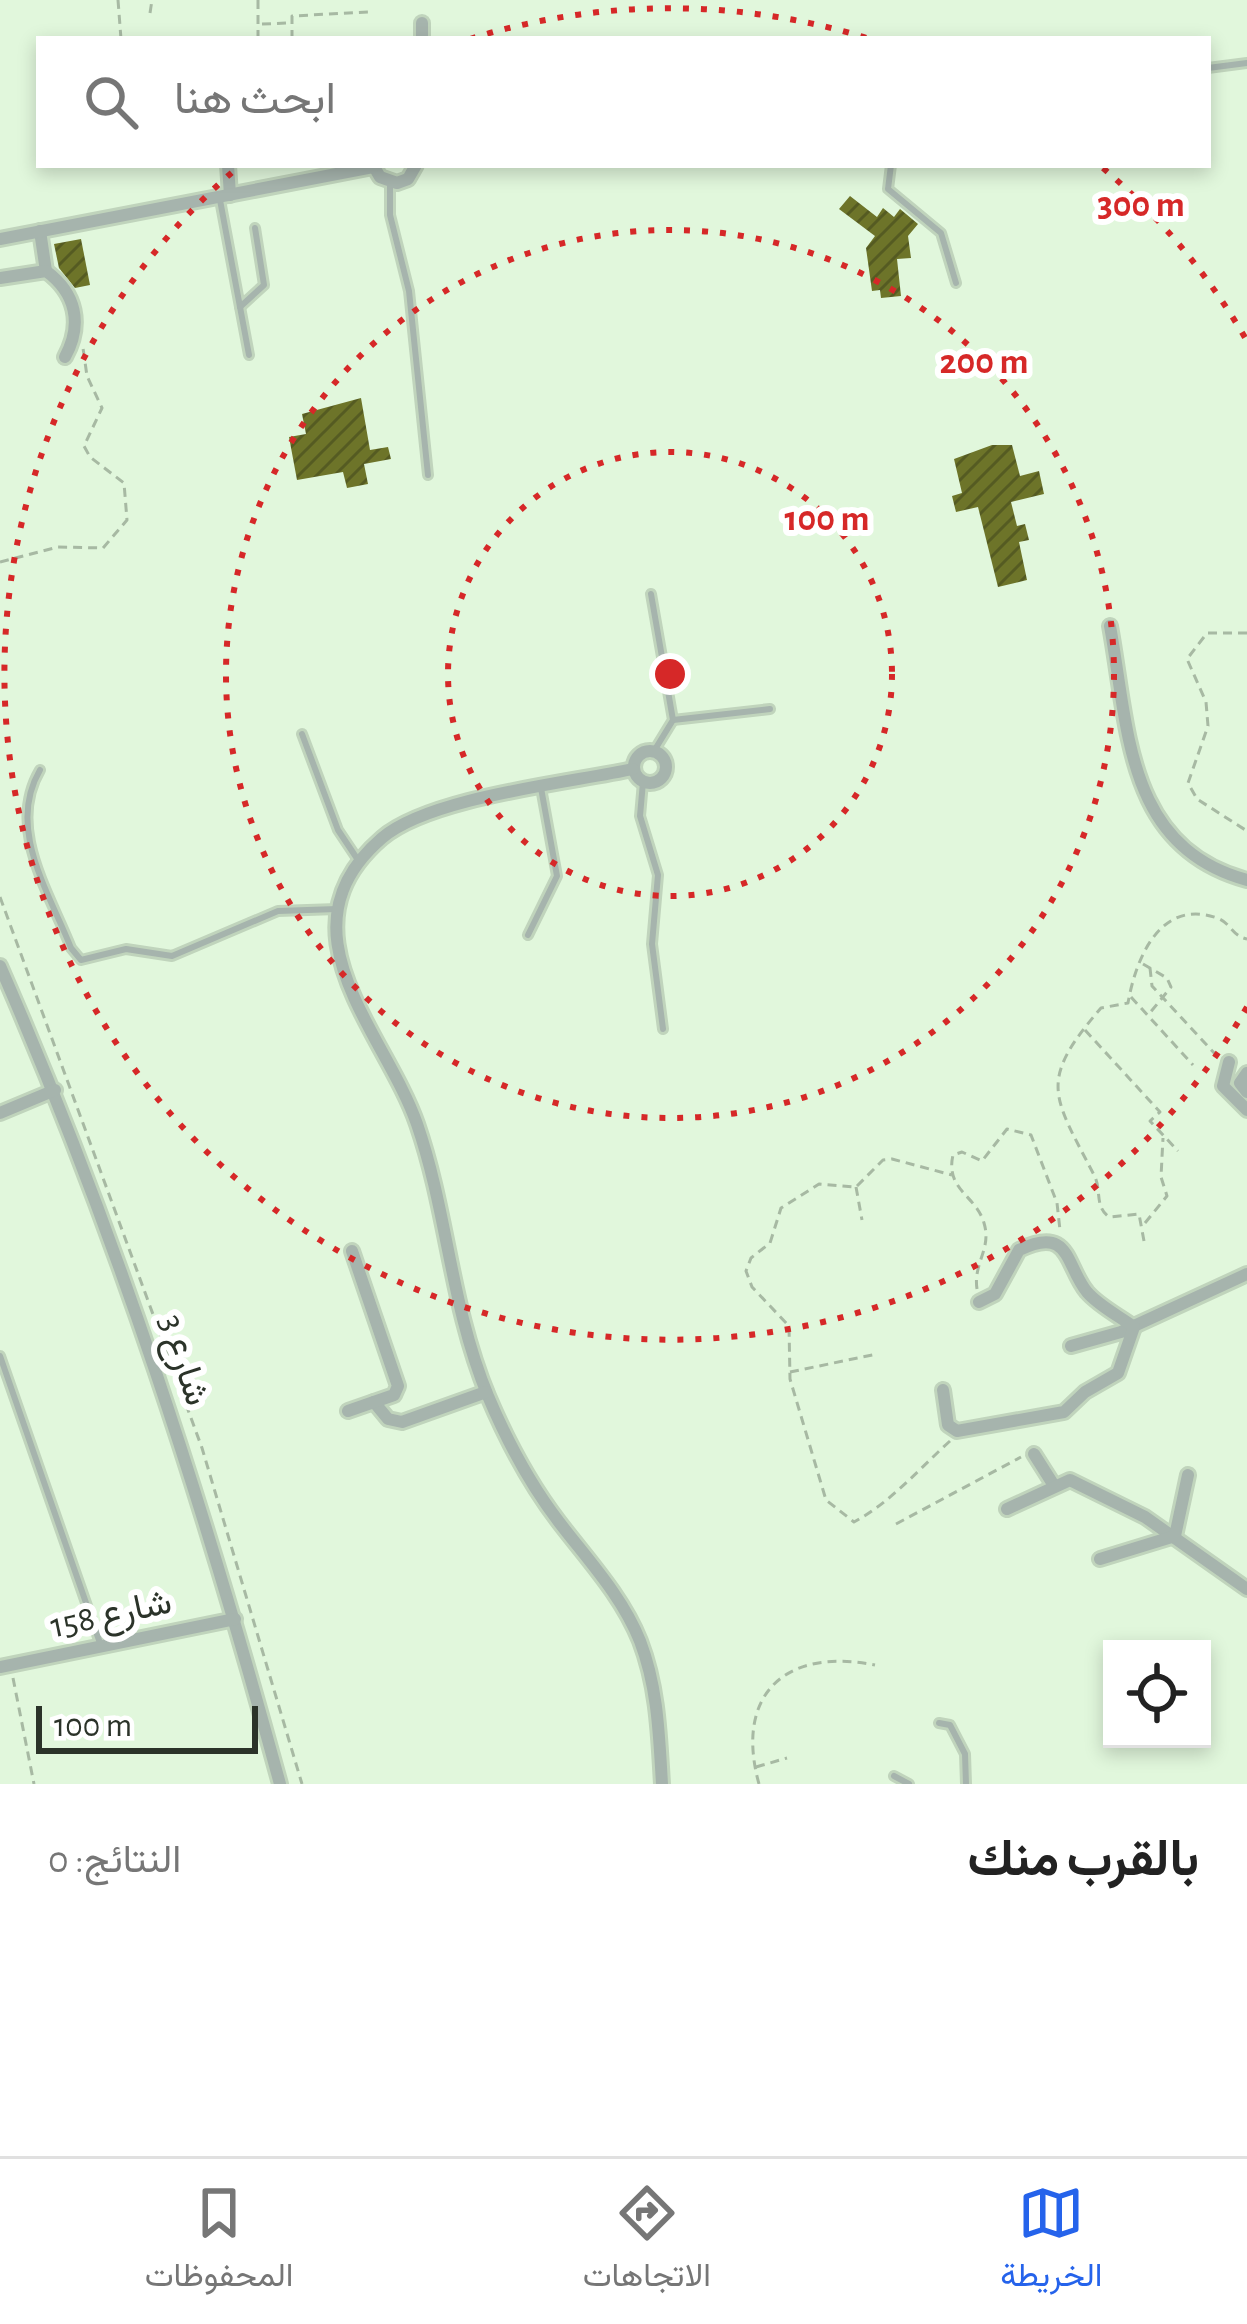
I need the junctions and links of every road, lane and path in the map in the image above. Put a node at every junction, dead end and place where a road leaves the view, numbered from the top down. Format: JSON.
{"nodes":[{"id":1,"x":118,"y":0,"type":"edge"},
{"id":2,"x":152,"y":0,"type":"edge"},
{"id":3,"x":258,"y":0,"type":"edge"},
{"id":4,"x":348,"y":0,"type":"edge"},
{"id":5,"x":368,"y":12,"type":"dead end"},
{"id":6,"x":151,"y":13,"type":"dead end"},
{"id":7,"x":349,"y":13,"type":"junction"},
{"id":8,"x":292,"y":23,"type":"junction"},
{"id":9,"x":422,"y":23,"type":"dead end"},
{"id":10,"x":260,"y":24,"type":"junction"},
{"id":11,"x":122,"y":36,"type":"edge"},
{"id":12,"x":258,"y":36,"type":"edge"},
{"id":13,"x":292,"y":36,"type":"edge"},
{"id":14,"x":422,"y":36,"type":"edge"},
{"id":15,"x":1247,"y":63,"type":"edge"},
{"id":16,"x":1211,"y":68,"type":"edge"},
{"id":17,"x":228,"y":168,"type":"edge"},
{"id":18,"x":363,"y":168,"type":"edge"},
{"id":19,"x":375,"y":168,"type":"edge"},
{"id":20,"x":414,"y":168,"type":"edge"},
{"id":21,"x":891,"y":168,"type":"edge"},
{"id":22,"x":390,"y":183,"type":"junction"},
{"id":23,"x":225,"y":196,"type":"junction"},
{"id":24,"x":255,"y":228,"type":"dead end"},
{"id":25,"x":40,"y":231,"type":"junction"},
{"id":26,"x":0,"y":239,"type":"edge"},
{"id":27,"x":46,"y":271,"type":"junction"},
{"id":28,"x":0,"y":278,"type":"edge"},
{"id":29,"x":956,"y":284,"type":"dead end"},
{"id":30,"x":240,"y":307,"type":"junction"},
{"id":31,"x":76,"y":331,"type":"junction"},
{"id":32,"x":249,"y":356,"type":"dead end"},
{"id":33,"x":65,"y":357,"type":"dead end"},
{"id":34,"x":428,"y":475,"type":"dead end"},
{"id":35,"x":0,"y":562,"type":"edge"},
{"id":36,"x":651,"y":594,"type":"dead end"},
{"id":37,"x":1110,"y":626,"type":"dead end"},
{"id":38,"x":1247,"y":633,"type":"edge"},
{"id":39,"x":770,"y":709,"type":"dead end"},
{"id":40,"x":673,"y":720,"type":"junction"},
{"id":41,"x":302,"y":734,"type":"dead end"},
{"id":42,"x":654,"y":751,"type":"junction"},
{"id":43,"x":633,"y":769,"type":"junction"},
{"id":44,"x":40,"y":770,"type":"dead end"},
{"id":45,"x":644,"y":782,"type":"junction"},
{"id":46,"x":542,"y":788,"type":"junction"},
{"id":47,"x":1247,"y":831,"type":"edge"},
{"id":48,"x":360,"y":862,"type":"junction"},
{"id":49,"x":1247,"y":880,"type":"edge"},
{"id":50,"x":340,"y":910,"type":"junction"},
{"id":51,"x":528,"y":935,"type":"dead end"},
{"id":52,"x":1247,"y":939,"type":"edge"},
{"id":53,"x":1140,"y":962,"type":"junction"},
{"id":54,"x":0,"y":966,"type":"edge"},
{"id":55,"x":1150,"y":968,"type":"junction"},
{"id":56,"x":1130,"y":996,"type":"junction"},
{"id":57,"x":1165,"y":1000,"type":"junction"},
{"id":58,"x":1147,"y":1015,"type":"junction"},
{"id":59,"x":663,"y":1028,"type":"dead end"},
{"id":60,"x":1084,"y":1028,"type":"junction"},
{"id":61,"x":1226,"y":1062,"type":"junction"},
{"id":62,"x":1193,"y":1065,"type":"dead end"},
{"id":63,"x":1245,"y":1074,"type":"edge"},
{"id":64,"x":55,"y":1090,"type":"junction"},
{"id":65,"x":1247,"y":1092,"type":"edge"},
{"id":66,"x":1247,"y":1110,"type":"edge"},
{"id":67,"x":0,"y":1113,"type":"edge"},
{"id":68,"x":1164,"y":1136,"type":"junction"},
{"id":69,"x":1178,"y":1151,"type":"dead end"},
{"id":70,"x":952,"y":1175,"type":"junction"},
{"id":71,"x":856,"y":1187,"type":"junction"},
{"id":72,"x":862,"y":1220,"type":"dead end"},
{"id":73,"x":1143,"y":1224,"type":"junction"},
{"id":74,"x":1144,"y":1241,"type":"dead end"},
{"id":75,"x":1057,"y":1246,"type":"junction"},
{"id":76,"x":352,"y":1251,"type":"dead end"},
{"id":77,"x":1247,"y":1274,"type":"edge"},
{"id":78,"x":979,"y":1302,"type":"joint"},
{"id":79,"x":1134,"y":1327,"type":"junction"},
{"id":80,"x":1072,"y":1346,"type":"dead end"},
{"id":81,"x":877,"y":1354,"type":"dead end"},
{"id":82,"x":0,"y":1356,"type":"edge"},
{"id":83,"x":789,"y":1372,"type":"junction"},
{"id":84,"x":943,"y":1390,"type":"dead end"},
{"id":85,"x":486,"y":1392,"type":"junction"},
{"id":86,"x":374,"y":1402,"type":"junction"},
{"id":87,"x":348,"y":1412,"type":"dead end"},
{"id":88,"x":961,"y":1430,"type":"junction"},
{"id":89,"x":1034,"y":1454,"type":"joint"},
{"id":90,"x":1188,"y":1475,"type":"dead end"},
{"id":91,"x":1053,"y":1484,"type":"junction"},
{"id":92,"x":1007,"y":1509,"type":"dead end"},
{"id":93,"x":896,"y":1525,"type":"dead end"},
{"id":94,"x":1174,"y":1537,"type":"junction"},
{"id":95,"x":1100,"y":1559,"type":"dead end"},
{"id":96,"x":1247,"y":1589,"type":"edge"},
{"id":97,"x":235,"y":1619,"type":"junction"},
{"id":98,"x":101,"y":1646,"type":"junction"},
{"id":99,"x":875,"y":1665,"type":"dead end"},
{"id":100,"x":5,"y":1666,"type":"edge"},
{"id":101,"x":939,"y":1723,"type":"dead end"},
{"id":102,"x":787,"y":1758,"type":"dead end"},
{"id":103,"x":754,"y":1768,"type":"junction"},
{"id":104,"x":894,"y":1776,"type":"dead end"},
{"id":105,"x":34,"y":1784,"type":"edge"},
{"id":106,"x":280,"y":1784,"type":"edge"},
{"id":107,"x":662,"y":1784,"type":"edge"},
{"id":108,"x":759,"y":1784,"type":"edge"},
{"id":109,"x":909,"y":1784,"type":"edge"},
{"id":110,"x":966,"y":1784,"type":"edge"}],
"edges":[{"from":1,"to":11,"type":"path"},
{"from":2,"to":6,"type":"path"},
{"from":3,"to":10,"type":"path"},
{"from":4,"to":7,"type":"path"},
{"from":5,"to":7,"type":"path"},
{"from":7,"to":8,"type":"path"},
{"from":8,"to":10,"type":"path"},
{"from":8,"to":13,"type":"path"},
{"from":9,"to":14,"type":"street"},
{"from":10,"to":12,"type":"path"},
{"from":15,"to":16,"type":"lane"},
{"from":17,"to":23,"type":"street"},
{"from":18,"to":23,"type":"street"},
{"from":19,"to":22,"type":"street"},
{"from":20,"to":22,"type":"street"},
{"from":21,"to":29,"type":"lane"},
{"from":22,"to":34,"type":"lane"},
{"from":23,"to":25,"type":"street"},
{"from":23,"to":30,"type":"lane"},
{"from":24,"to":30,"type":"lane"},
{"from":25,"to":26,"type":"street"},
{"from":25,"to":27,"type":"street"},
{"from":27,"to":28,"type":"street"},
{"from":27,"to":31,"type":"street"},
{"from":30,"to":32,"type":"lane"},
{"from":31,"to":33,"type":"street"},
{"from":31,"to":35,"type":"path"},
{"from":36,"to":40,"type":"lane"},
{"from":37,"to":49,"type":"street"},
{"from":38,"to":47,"type":"path"},
{"from":39,"to":40,"type":"lane"},
{"from":40,"to":42,"type":"lane"},
{"from":41,"to":48,"type":"lane"},
{"from":42,"to":43,"type":"street"},
{"from":42,"to":45,"type":"street"},
{"from":43,"to":45,"type":"street"},
{"from":43,"to":46,"type":"street"},
{"from":44,"to":50,"type":"lane"},
{"from":45,"to":59,"type":"lane"},
{"from":46,"to":48,"type":"street"},
{"from":46,"to":51,"type":"lane"},
{"from":48,"to":50,"type":"street"},
{"from":50,"to":85,"type":"street"},
{"from":52,"to":53,"type":"path"},
{"from":53,"to":55,"type":"path"},
{"from":53,"to":56,"type":"path"},
{"from":54,"to":64,"type":"street","name":"شارع 3"},
{"from":55,"to":57,"type":"path"},
{"from":55,"to":57,"type":"path"},
{"from":56,"to":58,"type":"path"},
{"from":56,"to":60,"type":"path"},
{"from":57,"to":58,"type":"path"},
{"from":57,"to":61,"type":"path"},
{"from":58,"to":62,"type":"path"},
{"from":60,"to":68,"type":"path"},
{"from":60,"to":73,"type":"path"},
{"from":61,"to":63,"type":"street"},
{"from":61,"to":66,"type":"street"},
{"from":63,"to":65,"type":"street"},
{"from":64,"to":67,"type":"street"},
{"from":64,"to":97,"type":"street","name":"شارع 3"},
{"from":68,"to":69,"type":"path"},
{"from":68,"to":73,"type":"path"},
{"from":70,"to":71,"type":"path"},
{"from":70,"to":75,"type":"path"},
{"from":70,"to":78,"type":"path"},
{"from":71,"to":72,"type":"path"},
{"from":71,"to":83,"type":"path"},
{"from":73,"to":74,"type":"path"},
{"from":75,"to":78,"type":"street"},
{"from":75,"to":79,"type":"street"},
{"from":76,"to":86,"type":"street"},
{"from":77,"to":79,"type":"street"},
{"from":79,"to":80,"type":"street"},
{"from":79,"to":88,"type":"street"},
{"from":81,"to":83,"type":"path"},
{"from":82,"to":98,"type":"lane"},
{"from":83,"to":88,"type":"path"},
{"from":84,"to":88,"type":"street"},
{"from":85,"to":86,"type":"street"},
{"from":85,"to":107,"type":"street"},
{"from":86,"to":87,"type":"street"},
{"from":89,"to":91,"type":"street"},
{"from":89,"to":93,"type":"path"},
{"from":90,"to":94,"type":"street"},
{"from":91,"to":92,"type":"street"},
{"from":91,"to":94,"type":"street"},
{"from":94,"to":95,"type":"street"},
{"from":94,"to":96,"type":"street"},
{"from":97,"to":98,"type":"street","name":"شارع 158"},
{"from":97,"to":106,"type":"street","name":"شارع 3"},
{"from":98,"to":100,"type":"street","name":"شارع 158"},
{"from":99,"to":103,"type":"path"},
{"from":100,"to":105,"type":"path"},
{"from":101,"to":110,"type":"lane"},
{"from":102,"to":103,"type":"path"},
{"from":103,"to":108,"type":"path"},
{"from":104,"to":109,"type":"lane"}]}
